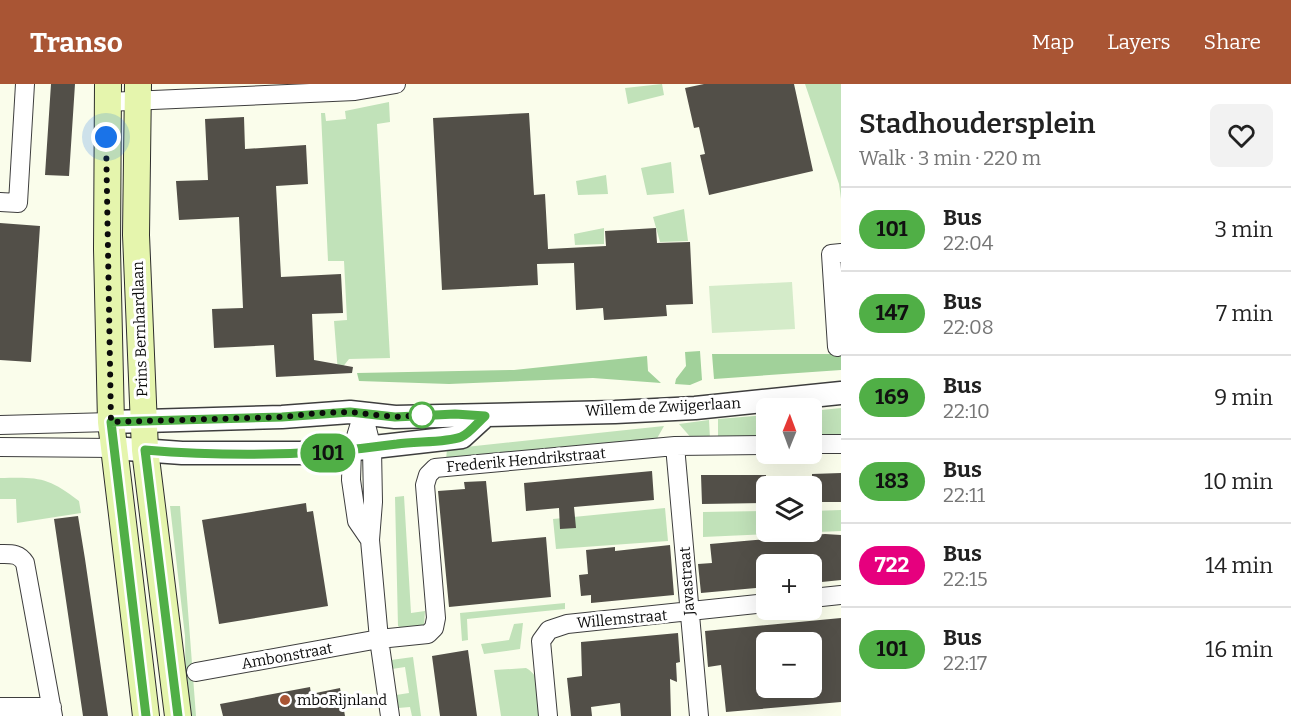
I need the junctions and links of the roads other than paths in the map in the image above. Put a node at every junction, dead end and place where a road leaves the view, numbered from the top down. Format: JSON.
{"nodes":[{"id":1,"x":25,"y":84,"type":"edge"},
{"id":2,"x":396,"y":84,"type":"edge"},
{"id":3,"x":138,"y":92,"type":"edge"},
{"id":4,"x":107,"y":93,"type":"edge"},
{"id":5,"x":0,"y":202,"type":"edge"},
{"id":6,"x":841,"y":253,"type":"edge"},
{"id":7,"x":839,"y":346,"type":"edge"},
{"id":8,"x":841,"y":393,"type":"edge"},
{"id":9,"x":363,"y":413,"type":"junction"},
{"id":10,"x":485,"y":416,"type":"junction"},
{"id":11,"x":144,"y":421,"type":"junction"},
{"id":12,"x":111,"y":422,"type":"junction"},
{"id":13,"x":0,"y":425,"type":"edge"},
{"id":14,"x":822,"y":444,"type":"edge"},
{"id":15,"x":841,"y":444,"type":"edge"},
{"id":16,"x":756,"y":445,"type":"edge"},
{"id":17,"x":675,"y":446,"type":"junction"},
{"id":18,"x":0,"y":447,"type":"edge"},
{"id":19,"x":113,"y":448,"type":"junction"},
{"id":20,"x":145,"y":450,"type":"junction"},
{"id":21,"x":362,"y":450,"type":"junction"},
{"id":22,"x":0,"y":554,"type":"edge"},
{"id":23,"x":841,"y":595,"type":"edge"},
{"id":24,"x":822,"y":597,"type":"edge"},
{"id":25,"x":756,"y":604,"type":"edge"},
{"id":26,"x":688,"y":612,"type":"junction"},
{"id":27,"x":379,"y":639,"type":"junction"},
{"id":28,"x":196,"y":672,"type":"dead end"},
{"id":29,"x":0,"y":707,"type":"edge"},
{"id":30,"x":52,"y":712,"type":"edge"},
{"id":31,"x":146,"y":716,"type":"edge"},
{"id":32,"x":178,"y":716,"type":"edge"},
{"id":33,"x":390,"y":716,"type":"edge"},
{"id":34,"x":548,"y":716,"type":"edge"},
{"id":35,"x":699,"y":716,"type":"edge"}],
"edges":[{"from":1,"to":5,"type":"street"},
{"from":2,"to":3,"type":"street"},
{"from":3,"to":4,"type":"street"},
{"from":3,"to":11,"type":"main road","name":"Prins Bernhardlaan"},
{"from":4,"to":12,"type":"main road","name":"Prins Bernhardlaan"},
{"from":6,"to":7,"type":"street"},
{"from":8,"to":10,"type":"street","name":"Willem de Zwijgerlaan"},
{"from":9,"to":10,"type":"street","name":"Willem de Zwijgerlaan"},
{"from":9,"to":11,"type":"street","name":"Willem de Zwijgerlaan"},
{"from":9,"to":21,"type":"street"},
{"from":10,"to":21,"type":"street"},
{"from":11,"to":12,"type":"street","name":"Willem de Zwijgerlaan"},
{"from":11,"to":20,"type":"main road","name":"Prins Bernhardlaan"},
{"from":12,"to":13,"type":"street"},
{"from":12,"to":19,"type":"main road","name":"Prins Bernhardlaan"},
{"from":14,"to":15,"type":"street"},
{"from":16,"to":17,"type":"street","name":"Frederik Hendrikstraat"},
{"from":17,"to":26,"type":"street","name":"Javastraat"},
{"from":17,"to":27,"type":"street","name":"Frederik Hendrikstraat"},
{"from":18,"to":19,"type":"street"},
{"from":19,"to":20,"type":"street"},
{"from":19,"to":31,"type":"main road","name":"Prins Bernhardlaan"},
{"from":20,"to":21,"type":"street"},
{"from":20,"to":32,"type":"main road","name":"Prins Bernhardlaan"},
{"from":21,"to":27,"type":"street"},
{"from":22,"to":30,"type":"street"},
{"from":23,"to":24,"type":"street"},
{"from":25,"to":26,"type":"street","name":"Willemstraat"},
{"from":26,"to":34,"type":"street","name":"Willemstraat"},
{"from":26,"to":35,"type":"street","name":"Javastraat"},
{"from":27,"to":28,"type":"street","name":"Ambonstraat"},
{"from":27,"to":33,"type":"street"},
{"from":29,"to":30,"type":"street"}]}
